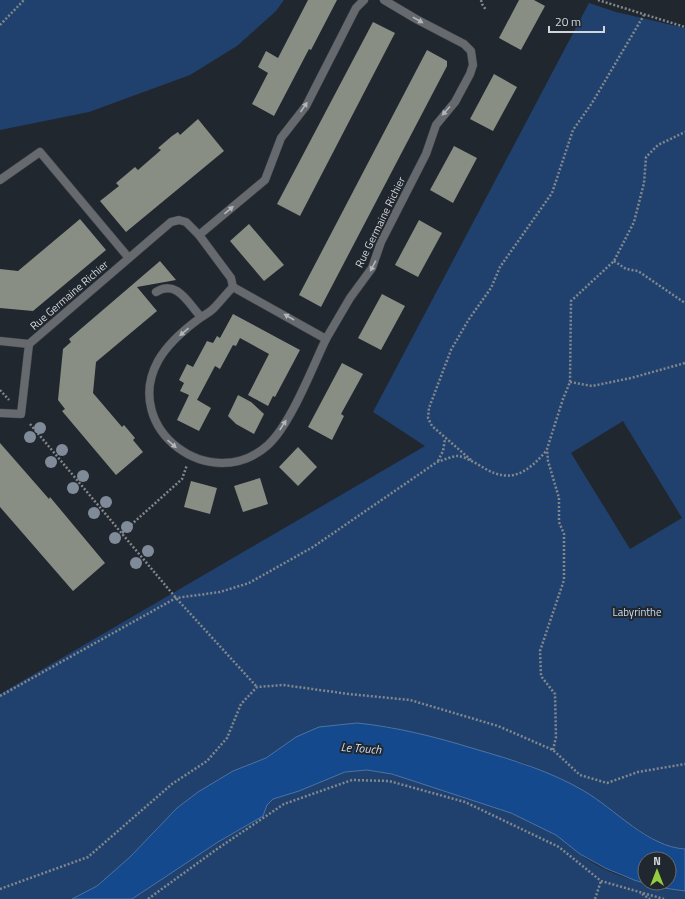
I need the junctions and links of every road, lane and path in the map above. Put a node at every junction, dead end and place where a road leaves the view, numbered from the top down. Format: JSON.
{"nodes":[{"id":1,"x":24,"y":0,"type":"edge"},
{"id":2,"x":364,"y":0,"type":"edge"},
{"id":3,"x":384,"y":0,"type":"edge"},
{"id":4,"x":481,"y":0,"type":"edge"},
{"id":5,"x":598,"y":0,"type":"edge"},
{"id":6,"x":486,"y":10,"type":"dead end"},
{"id":7,"x":644,"y":15,"type":"junction"},
{"id":8,"x":0,"y":25,"type":"edge"},
{"id":9,"x":685,"y":27,"type":"edge"},
{"id":10,"x":685,"y":132,"type":"edge"},
{"id":11,"x":0,"y":180,"type":"edge"},
{"id":12,"x":200,"y":235,"type":"junction"},
{"id":13,"x":128,"y":258,"type":"junction"},
{"id":14,"x":614,"y":261,"type":"junction"},
{"id":15,"x":233,"y":287,"type":"junction"},
{"id":16,"x":156,"y":292,"type":"dead end"},
{"id":17,"x":685,"y":303,"type":"edge"},
{"id":18,"x":201,"y":317,"type":"junction"},
{"id":19,"x":326,"y":339,"type":"junction"},
{"id":20,"x":0,"y":341,"type":"edge"},
{"id":21,"x":28,"y":344,"type":"junction"},
{"id":22,"x":685,"y":363,"type":"edge"},
{"id":23,"x":570,"y":382,"type":"junction"},
{"id":24,"x":0,"y":390,"type":"edge"},
{"id":25,"x":0,"y":413,"type":"edge"},
{"id":26,"x":21,"y":414,"type":"junction"},
{"id":27,"x":445,"y":439,"type":"junction"},
{"id":28,"x":547,"y":449,"type":"junction"},
{"id":29,"x":190,"y":455,"type":"junction"},
{"id":30,"x":437,"y":462,"type":"junction"},
{"id":31,"x":473,"y":462,"type":"junction"},
{"id":32,"x":122,"y":533,"type":"junction"},
{"id":33,"x":176,"y":598,"type":"junction"},
{"id":34,"x":257,"y":687,"type":"junction"},
{"id":35,"x":0,"y":696,"type":"edge"},
{"id":36,"x":552,"y":750,"type":"junction"},
{"id":37,"x":685,"y":764,"type":"edge"},
{"id":38,"x":601,"y":881,"type":"junction"},
{"id":39,"x":0,"y":889,"type":"edge"},
{"id":40,"x":640,"y":892,"type":"junction"},
{"id":41,"x":148,"y":899,"type":"edge"},
{"id":42,"x":595,"y":899,"type":"edge"},
{"id":43,"x":650,"y":899,"type":"edge"},
{"id":44,"x":664,"y":899,"type":"edge"}],
"edges":[{"from":1,"to":8,"type":"path"},
{"from":12,"to":2,"type":"street","one_way":true},
{"from":3,"to":19,"type":"street","name":"Rue Germaine Richier","one_way":true},
{"from":4,"to":6,"type":"path"},
{"from":5,"to":7,"type":"path"},
{"from":7,"to":9,"type":"path"},
{"from":7,"to":27,"type":"path"},
{"from":10,"to":14,"type":"path"},
{"from":11,"to":13,"type":"street"},
{"from":12,"to":13,"type":"street","name":"Rue Germaine Richier"},
{"from":12,"to":15,"type":"street","name":"Rue Germaine Richier"},
{"from":13,"to":21,"type":"street","name":"Rue Germaine Richier"},
{"from":14,"to":17,"type":"path"},
{"from":14,"to":23,"type":"path"},
{"from":15,"to":18,"type":"street","name":"Rue Germaine Richier"},
{"from":19,"to":15,"type":"street","one_way":true},
{"from":16,"to":18,"type":"street"},
{"from":18,"to":29,"type":"street","name":"Rue Germaine Richier","one_way":true},
{"from":29,"to":19,"type":"street","name":"Rue Germaine Richier","one_way":true},
{"from":20,"to":21,"type":"street"},
{"from":21,"to":26,"type":"street"},
{"from":22,"to":23,"type":"path"},
{"from":23,"to":28,"type":"path"},
{"from":24,"to":26,"type":"path"},
{"from":25,"to":26,"type":"street"},
{"from":26,"to":32,"type":"path"},
{"from":27,"to":30,"type":"path"},
{"from":27,"to":31,"type":"path"},
{"from":28,"to":31,"type":"path"},
{"from":28,"to":36,"type":"path"},
{"from":29,"to":32,"type":"path"},
{"from":30,"to":31,"type":"path"},
{"from":30,"to":33,"type":"path"},
{"from":32,"to":33,"type":"path"},
{"from":33,"to":34,"type":"path"},
{"from":33,"to":35,"type":"path"},
{"from":34,"to":36,"type":"path"},
{"from":34,"to":39,"type":"path"},
{"from":36,"to":37,"type":"path"},
{"from":38,"to":40,"type":"path"},
{"from":38,"to":41,"type":"path"},
{"from":38,"to":42,"type":"path"},
{"from":40,"to":43,"type":"path"},
{"from":40,"to":44,"type":"path"}]}
